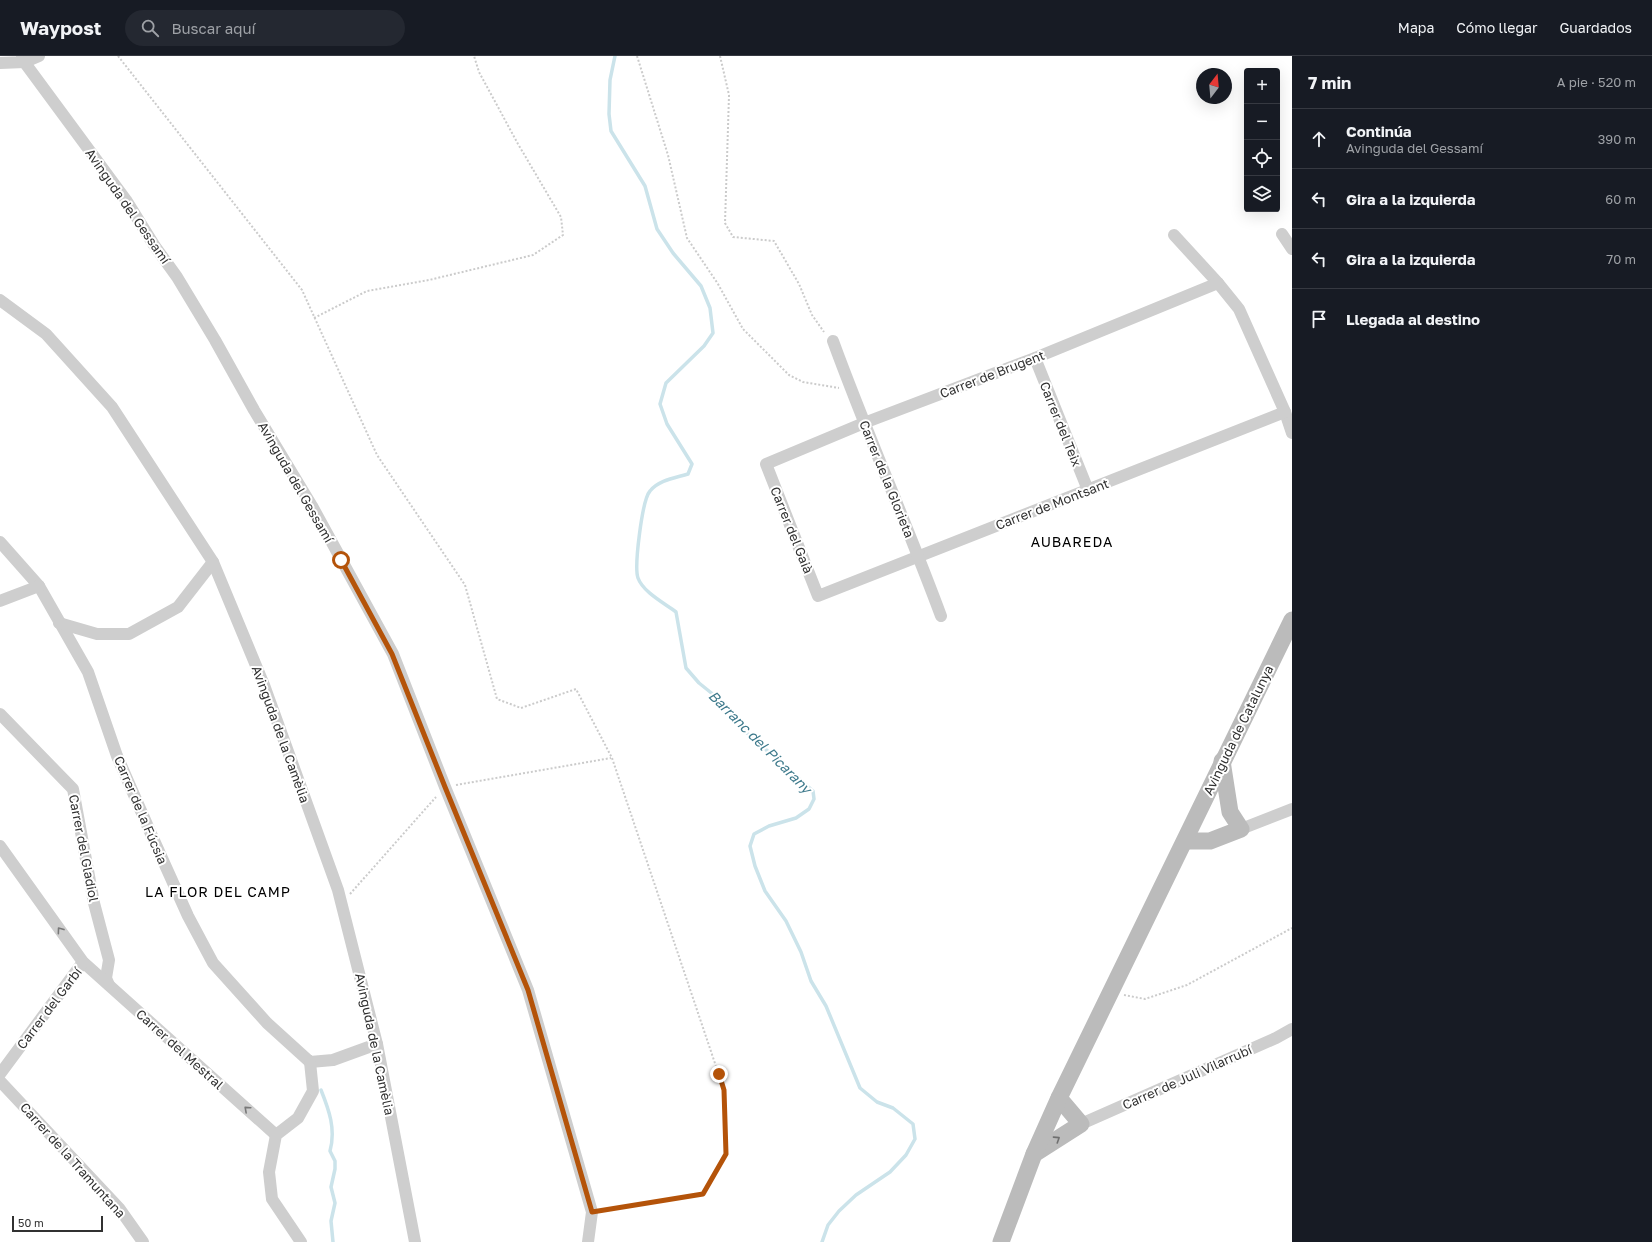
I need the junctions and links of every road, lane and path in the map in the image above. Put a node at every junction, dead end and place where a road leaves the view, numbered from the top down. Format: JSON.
{"nodes":[{"id":1,"x":40,"y":56,"type":"edge"},
{"id":2,"x":118,"y":56,"type":"edge"},
{"id":3,"x":474,"y":56,"type":"edge"},
{"id":4,"x":637,"y":56,"type":"edge"},
{"id":5,"x":720,"y":56,"type":"edge"},
{"id":6,"x":23,"y":59,"type":"edge"},
{"id":7,"x":0,"y":63,"type":"edge"},
{"id":8,"x":1282,"y":234,"type":"dead end"},
{"id":9,"x":1174,"y":235,"type":"dead end"},
{"id":10,"x":1292,"y":249,"type":"edge"},
{"id":11,"x":1218,"y":283,"type":"junction"},
{"id":12,"x":0,"y":300,"type":"edge"},
{"id":13,"x":314,"y":318,"type":"junction"},
{"id":14,"x":834,"y":345,"type":"joint"},
{"id":15,"x":1035,"y":358,"type":"junction"},
{"id":16,"x":851,"y":390,"type":"junction"},
{"id":17,"x":1285,"y":412,"type":"junction"},
{"id":18,"x":864,"y":423,"type":"junction"},
{"id":19,"x":1292,"y":434,"type":"edge"},
{"id":20,"x":766,"y":464,"type":"joint"},
{"id":21,"x":1088,"y":490,"type":"junction"},
{"id":22,"x":0,"y":542,"type":"edge"},
{"id":23,"x":919,"y":556,"type":"junction"},
{"id":24,"x":213,"y":562,"type":"junction"},
{"id":25,"x":39,"y":586,"type":"junction"},
{"id":26,"x":818,"y":596,"type":"joint"},
{"id":27,"x":0,"y":601,"type":"edge"},
{"id":28,"x":941,"y":616,"type":"dead end"},
{"id":29,"x":1292,"y":620,"type":"edge"},
{"id":30,"x":58,"y":623,"type":"junction"},
{"id":31,"x":0,"y":714,"type":"edge"},
{"id":32,"x":1222,"y":761,"type":"junction"},
{"id":33,"x":1292,"y":809,"type":"edge"},
{"id":34,"x":1230,"y":812,"type":"junction"},
{"id":35,"x":1241,"y":829,"type":"junction"},
{"id":36,"x":1185,"y":841,"type":"junction"},
{"id":37,"x":1210,"y":841,"type":"junction"},
{"id":38,"x":0,"y":846,"type":"edge"},
{"id":39,"x":1292,"y":928,"type":"edge"},
{"id":40,"x":83,"y":962,"type":"junction"},
{"id":41,"x":109,"y":985,"type":"junction"},
{"id":42,"x":1111,"y":992,"type":"junction"},
{"id":43,"x":1292,"y":1029,"type":"edge"},
{"id":44,"x":377,"y":1044,"type":"junction"},
{"id":45,"x":310,"y":1062,"type":"junction"},
{"id":46,"x":0,"y":1074,"type":"edge"},
{"id":47,"x":0,"y":1081,"type":"edge"},
{"id":48,"x":1059,"y":1098,"type":"junction"},
{"id":49,"x":1081,"y":1124,"type":"junction"},
{"id":50,"x":276,"y":1135,"type":"junction"},
{"id":51,"x":1034,"y":1154,"type":"junction"},
{"id":52,"x":592,"y":1212,"type":"junction"},
{"id":53,"x":143,"y":1242,"type":"edge"},
{"id":54,"x":301,"y":1242,"type":"edge"},
{"id":55,"x":415,"y":1242,"type":"edge"},
{"id":56,"x":588,"y":1242,"type":"edge"},
{"id":57,"x":1001,"y":1242,"type":"edge"}],
"edges":[{"from":1,"to":6,"type":"street"},
{"from":2,"to":13,"type":"path"},
{"from":3,"to":13,"type":"path"},
{"from":4,"to":16,"type":"path"},
{"from":5,"to":14,"type":"path"},
{"from":6,"to":7,"type":"street"},
{"from":6,"to":52,"type":"street","name":"Avinguda del Gessamí"},
{"from":8,"to":10,"type":"street"},
{"from":9,"to":11,"type":"street"},
{"from":11,"to":15,"type":"street","name":"Carrer de Brugent"},
{"from":11,"to":17,"type":"street"},
{"from":12,"to":24,"type":"street","name":"Avinguda de la Camèlia"},
{"from":13,"to":52,"type":"path"},
{"from":14,"to":16,"type":"street","name":"Carrer de la Glorieta"},
{"from":15,"to":18,"type":"street","name":"Carrer de Brugent"},
{"from":15,"to":21,"type":"street","name":"Carrer del Teix"},
{"from":16,"to":18,"type":"street","name":"Carrer de la Glorieta"},
{"from":17,"to":19,"type":"street"},
{"from":17,"to":21,"type":"street","name":"Carrer de Montsant"},
{"from":18,"to":20,"type":"street","name":"Carrer de Brugent"},
{"from":18,"to":23,"type":"street","name":"Carrer de la Glorieta"},
{"from":20,"to":26,"type":"street","name":"Carrer del Gaià"},
{"from":21,"to":23,"type":"street","name":"Carrer de Montsant"},
{"from":22,"to":25,"type":"street","name":"Carrer de la Fúcsia"},
{"from":23,"to":26,"type":"street","name":"Carrer de Montsant"},
{"from":23,"to":28,"type":"street","name":"Carrer de la Glorieta"},
{"from":24,"to":30,"type":"street"},
{"from":24,"to":44,"type":"street","name":"Avinguda de la Camèlia"},
{"from":25,"to":27,"type":"street"},
{"from":25,"to":30,"type":"street","name":"Carrer de la Fúcsia"},
{"from":29,"to":32,"type":"street","name":"Avinguda de Catalunya"},
{"from":30,"to":45,"type":"street","name":"Carrer de la Fúcsia"},
{"from":31,"to":41,"type":"street","name":"Carrer del Gladiol"},
{"from":32,"to":34,"type":"street"},
{"from":32,"to":36,"type":"street","name":"Avinguda de Catalunya"},
{"from":33,"to":35,"type":"street"},
{"from":34,"to":35,"type":"street"},
{"from":34,"to":37,"type":"street"},
{"from":35,"to":37,"type":"street"},
{"from":36,"to":37,"type":"street"},
{"from":36,"to":42,"type":"street","name":"Avinguda de Catalunya"},
{"from":40,"to":38,"type":"street","name":"Carrer del Mestral","one_way":true},
{"from":39,"to":42,"type":"path"},
{"from":40,"to":41,"type":"street","name":"Carrer del Mestral"},
{"from":40,"to":46,"type":"street","name":"Carrer del Garbí"},
{"from":50,"to":41,"type":"street","name":"Carrer del Mestral","one_way":true},
{"from":42,"to":48,"type":"street","name":"Avinguda de Catalunya"},
{"from":43,"to":49,"type":"street","name":"Carrer de Juli Vilarrubí"},
{"from":44,"to":45,"type":"street"},
{"from":44,"to":55,"type":"street","name":"Avinguda de la Camèlia"},
{"from":45,"to":50,"type":"street"},
{"from":47,"to":53,"type":"street","name":"Carrer de la Tramuntana"},
{"from":48,"to":49,"type":"street"},
{"from":48,"to":51,"type":"street","name":"Avinguda de Catalunya"},
{"from":51,"to":49,"type":"street","one_way":true},
{"from":50,"to":54,"type":"street"},
{"from":51,"to":57,"type":"street","name":"Avinguda de Catalunya"},
{"from":52,"to":56,"type":"street","name":"Avinguda del Gessamí"}]}
